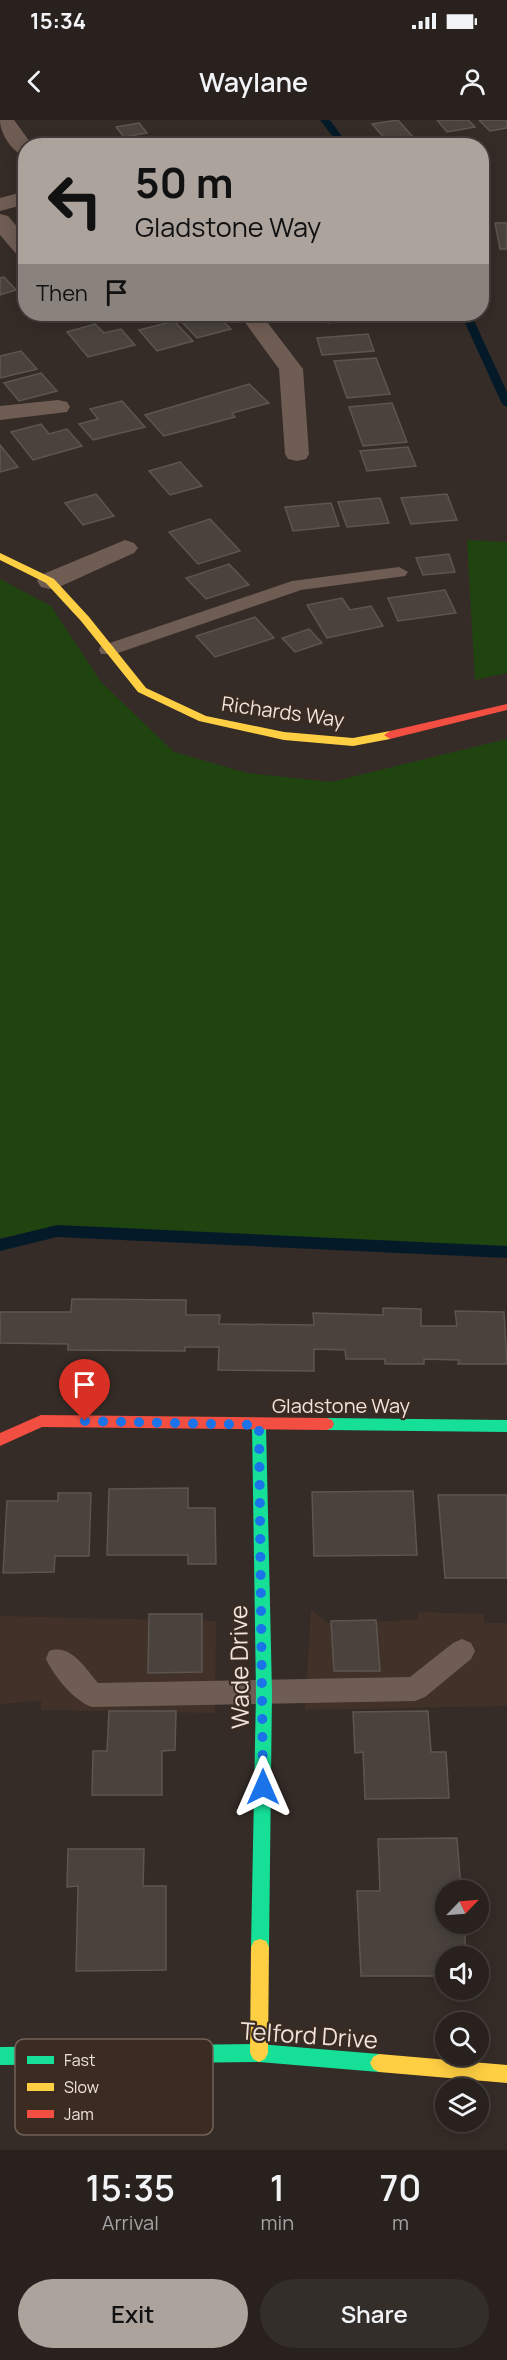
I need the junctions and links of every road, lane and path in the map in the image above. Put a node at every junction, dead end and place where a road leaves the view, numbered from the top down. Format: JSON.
{"nodes":[{"id":1,"x":3,"y":120,"type":"edge"},
{"id":2,"x":18,"y":140,"type":"edge"},
{"id":3,"x":18,"y":199,"type":"edge"},
{"id":4,"x":0,"y":205,"type":"edge"},
{"id":5,"x":0,"y":221,"type":"edge"},
{"id":6,"x":18,"y":241,"type":"edge"},
{"id":7,"x":255,"y":321,"type":"edge"},
{"id":8,"x":58,"y":408,"type":"dead end"},
{"id":9,"x":0,"y":413,"type":"edge"},
{"id":10,"x":297,"y":454,"type":"dead end"},
{"id":11,"x":125,"y":548,"type":"dead end"},
{"id":12,"x":1,"y":557,"type":"edge"},
{"id":13,"x":399,"y":572,"type":"dead end"},
{"id":14,"x":50,"y":581,"type":"junction"},
{"id":15,"x":108,"y":650,"type":"junction"},
{"id":16,"x":507,"y":707,"type":"edge"},
{"id":17,"x":259,"y":1425,"type":"junction"},
{"id":18,"x":507,"y":1426,"type":"edge"},
{"id":19,"x":0,"y":1440,"type":"edge"},
{"id":20,"x":462,"y":1651,"type":"dead end"},
{"id":21,"x":59,"y":1659,"type":"dead end"},
{"id":22,"x":264,"y":1693,"type":"junction"},
{"id":23,"x":259,"y":2053,"type":"junction"},
{"id":24,"x":213,"y":2054,"type":"edge"},
{"id":25,"x":0,"y":2056,"type":"edge"},
{"id":26,"x":15,"y":2056,"type":"edge"},
{"id":27,"x":507,"y":2074,"type":"edge"}],
"edges":[{"from":1,"to":2,"type":"street"},
{"from":3,"to":4,"type":"street"},
{"from":5,"to":6,"type":"street"},
{"from":7,"to":10,"type":"street"},
{"from":8,"to":9,"type":"street"},
{"from":11,"to":14,"type":"street"},
{"from":12,"to":14,"type":"street","name":"Richards Way"},
{"from":13,"to":15,"type":"lane"},
{"from":14,"to":15,"type":"street","name":"Richards Way"},
{"from":15,"to":16,"type":"street","name":"Richards Way"},
{"from":17,"to":18,"type":"street","name":"Gladstone Way"},
{"from":17,"to":19,"type":"street","name":"Gladstone Way"},
{"from":17,"to":22,"type":"street","name":"Wade Drive"},
{"from":20,"to":22,"type":"lane"},
{"from":21,"to":22,"type":"lane"},
{"from":22,"to":23,"type":"street","name":"Wade Drive"},
{"from":23,"to":24,"type":"street","name":"Telford Drive"},
{"from":23,"to":27,"type":"street","name":"Telford Drive"},
{"from":25,"to":26,"type":"street","name":"Telford Drive"}]}
